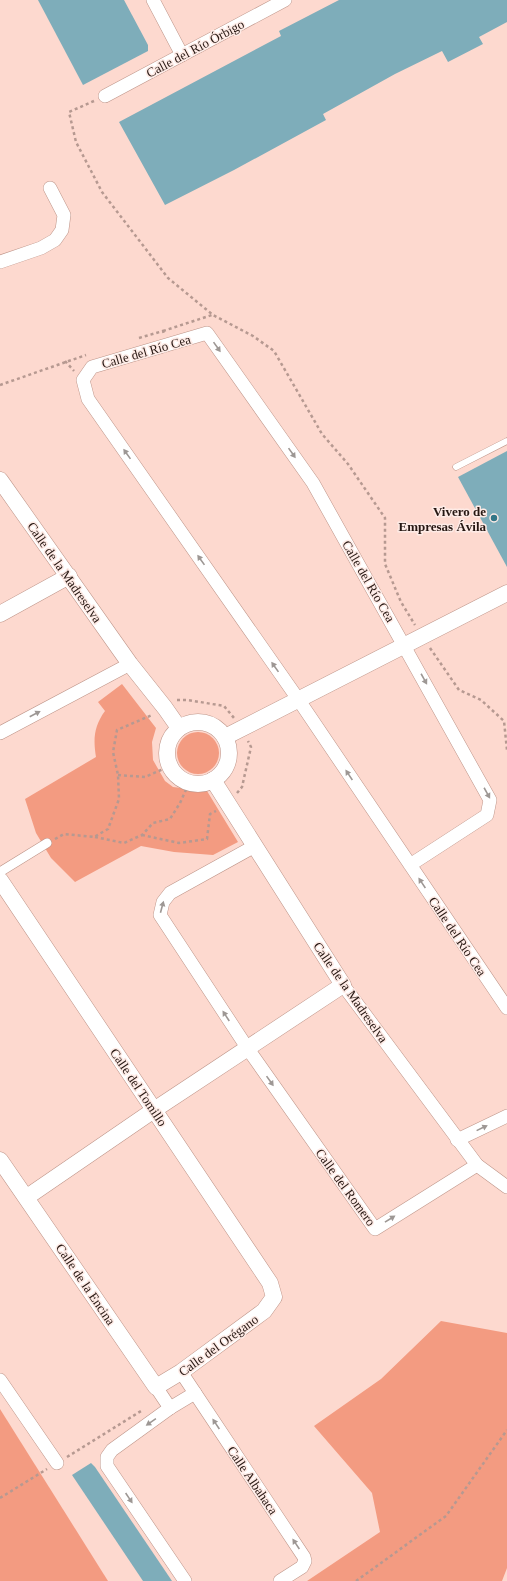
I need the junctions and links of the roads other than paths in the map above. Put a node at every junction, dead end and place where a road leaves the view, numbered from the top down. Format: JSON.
{"nodes":[{"id":1,"x":153,"y":0,"type":"edge"},
{"id":2,"x":285,"y":0,"type":"edge"},
{"id":3,"x":182,"y":55,"type":"junction"},
{"id":4,"x":105,"y":96,"type":"road end"},
{"id":5,"x":50,"y":188,"type":"dead end"},
{"id":6,"x":0,"y":262,"type":"edge"},
{"id":7,"x":507,"y":441,"type":"edge"},
{"id":8,"x":456,"y":467,"type":"dead end"},
{"id":9,"x":0,"y":480,"type":"edge"},
{"id":10,"x":69,"y":576,"type":"junction"},
{"id":11,"x":507,"y":593,"type":"edge"},
{"id":12,"x":0,"y":614,"type":"edge"},
{"id":13,"x":405,"y":645,"type":"junction"},
{"id":14,"x":130,"y":664,"type":"junction"},
{"id":15,"x":298,"y":699,"type":"junction"},
{"id":16,"x":179,"y":728,"type":"junction"},
{"id":17,"x":0,"y":732,"type":"edge"},
{"id":18,"x":225,"y":737,"type":"junction"},
{"id":19,"x":213,"y":780,"type":"junction"},
{"id":20,"x":47,"y":843,"type":"road end"},
{"id":21,"x":255,"y":846,"type":"junction"},
{"id":22,"x":410,"y":865,"type":"junction"},
{"id":23,"x":0,"y":872,"type":"edge"},
{"id":24,"x":0,"y":880,"type":"edge"},
{"id":25,"x":343,"y":985,"type":"junction"},
{"id":26,"x":507,"y":1008,"type":"edge"},
{"id":27,"x":248,"y":1049,"type":"junction"},
{"id":28,"x":154,"y":1110,"type":"junction"},
{"id":29,"x":507,"y":1116,"type":"edge"},
{"id":30,"x":457,"y":1140,"type":"junction"},
{"id":31,"x":0,"y":1160,"type":"edge"},
{"id":32,"x":477,"y":1165,"type":"junction"},
{"id":33,"x":507,"y":1187,"type":"edge"},
{"id":34,"x":27,"y":1197,"type":"junction"},
{"id":35,"x":274,"y":1297,"type":"joint"},
{"id":36,"x":181,"y":1372,"type":"junction"},
{"id":37,"x":0,"y":1380,"type":"edge"},
{"id":38,"x":156,"y":1387,"type":"junction"},
{"id":39,"x":195,"y":1393,"type":"junction"},
{"id":40,"x":170,"y":1408,"type":"junction"},
{"id":41,"x":57,"y":1463,"type":"road end"},
{"id":42,"x":185,"y":1581,"type":"edge"},
{"id":43,"x":280,"y":1581,"type":"edge"}],
"edges":[{"from":1,"to":3,"type":"street"},
{"from":2,"to":3,"type":"street","name":"Calle del Río Órbigo"},
{"from":3,"to":4,"type":"street","name":"Calle del Río Órbigo"},
{"from":5,"to":6,"type":"street"},
{"from":7,"to":8,"type":"lane"},
{"from":9,"to":10,"type":"street","name":"Calle de la Madreselva"},
{"from":10,"to":12,"type":"street"},
{"from":10,"to":14,"type":"street","name":"Calle de la Madreselva"},
{"from":11,"to":13,"type":"street"},
{"from":13,"to":15,"type":"street"},
{"from":15,"to":13,"type":"street","name":"Calle del Río Cea","one_way":true},
{"from":13,"to":22,"type":"street","name":"Calle del Río Cea","one_way":true},
{"from":14,"to":16,"type":"street","name":"Calle de la Madreselva"},
{"from":17,"to":14,"type":"street","one_way":true},
{"from":15,"to":18,"type":"street"},
{"from":22,"to":15,"type":"street","name":"Calle del Río Cea","one_way":true},
{"from":16,"to":18,"type":"street"},
{"from":16,"to":19,"type":"street"},
{"from":18,"to":19,"type":"street"},
{"from":19,"to":21,"type":"street","name":"Calle de la Madreselva"},
{"from":20,"to":23,"type":"street"},
{"from":21,"to":25,"type":"street","name":"Calle de la Madreselva"},
{"from":27,"to":21,"type":"street","name":"Calle del Romero","one_way":true},
{"from":26,"to":22,"type":"street","name":"Calle del Río Cea","one_way":true},
{"from":24,"to":28,"type":"street","name":"Calle del Tomillo"},
{"from":25,"to":27,"type":"street"},
{"from":25,"to":30,"type":"street","name":"Calle de la Madreselva"},
{"from":27,"to":28,"type":"street"},
{"from":27,"to":32,"type":"street","name":"Calle del Romero","one_way":true},
{"from":28,"to":34,"type":"street"},
{"from":28,"to":35,"type":"street","name":"Calle del Tomillo"},
{"from":30,"to":29,"type":"street","one_way":true},
{"from":30,"to":32,"type":"street","name":"Calle de la Madreselva"},
{"from":31,"to":34,"type":"street","name":"Calle de la Encina"},
{"from":32,"to":33,"type":"street","name":"Calle de la Madreselva"},
{"from":34,"to":38,"type":"street","name":"Calle de la Encina"},
{"from":35,"to":36,"type":"street","name":"Calle del Orégano"},
{"from":36,"to":38,"type":"street","name":"Calle del Orégano"},
{"from":36,"to":39,"type":"street","name":"Calle Albahaca"},
{"from":37,"to":41,"type":"street"},
{"from":38,"to":40,"type":"street","name":"Calle de la Encina"},
{"from":39,"to":40,"type":"street","name":"Calle del Orégano"},
{"from":43,"to":39,"type":"street","name":"Calle Albahaca","one_way":true},
{"from":40,"to":42,"type":"street","name":"Calle del Orégano","one_way":true}]}
